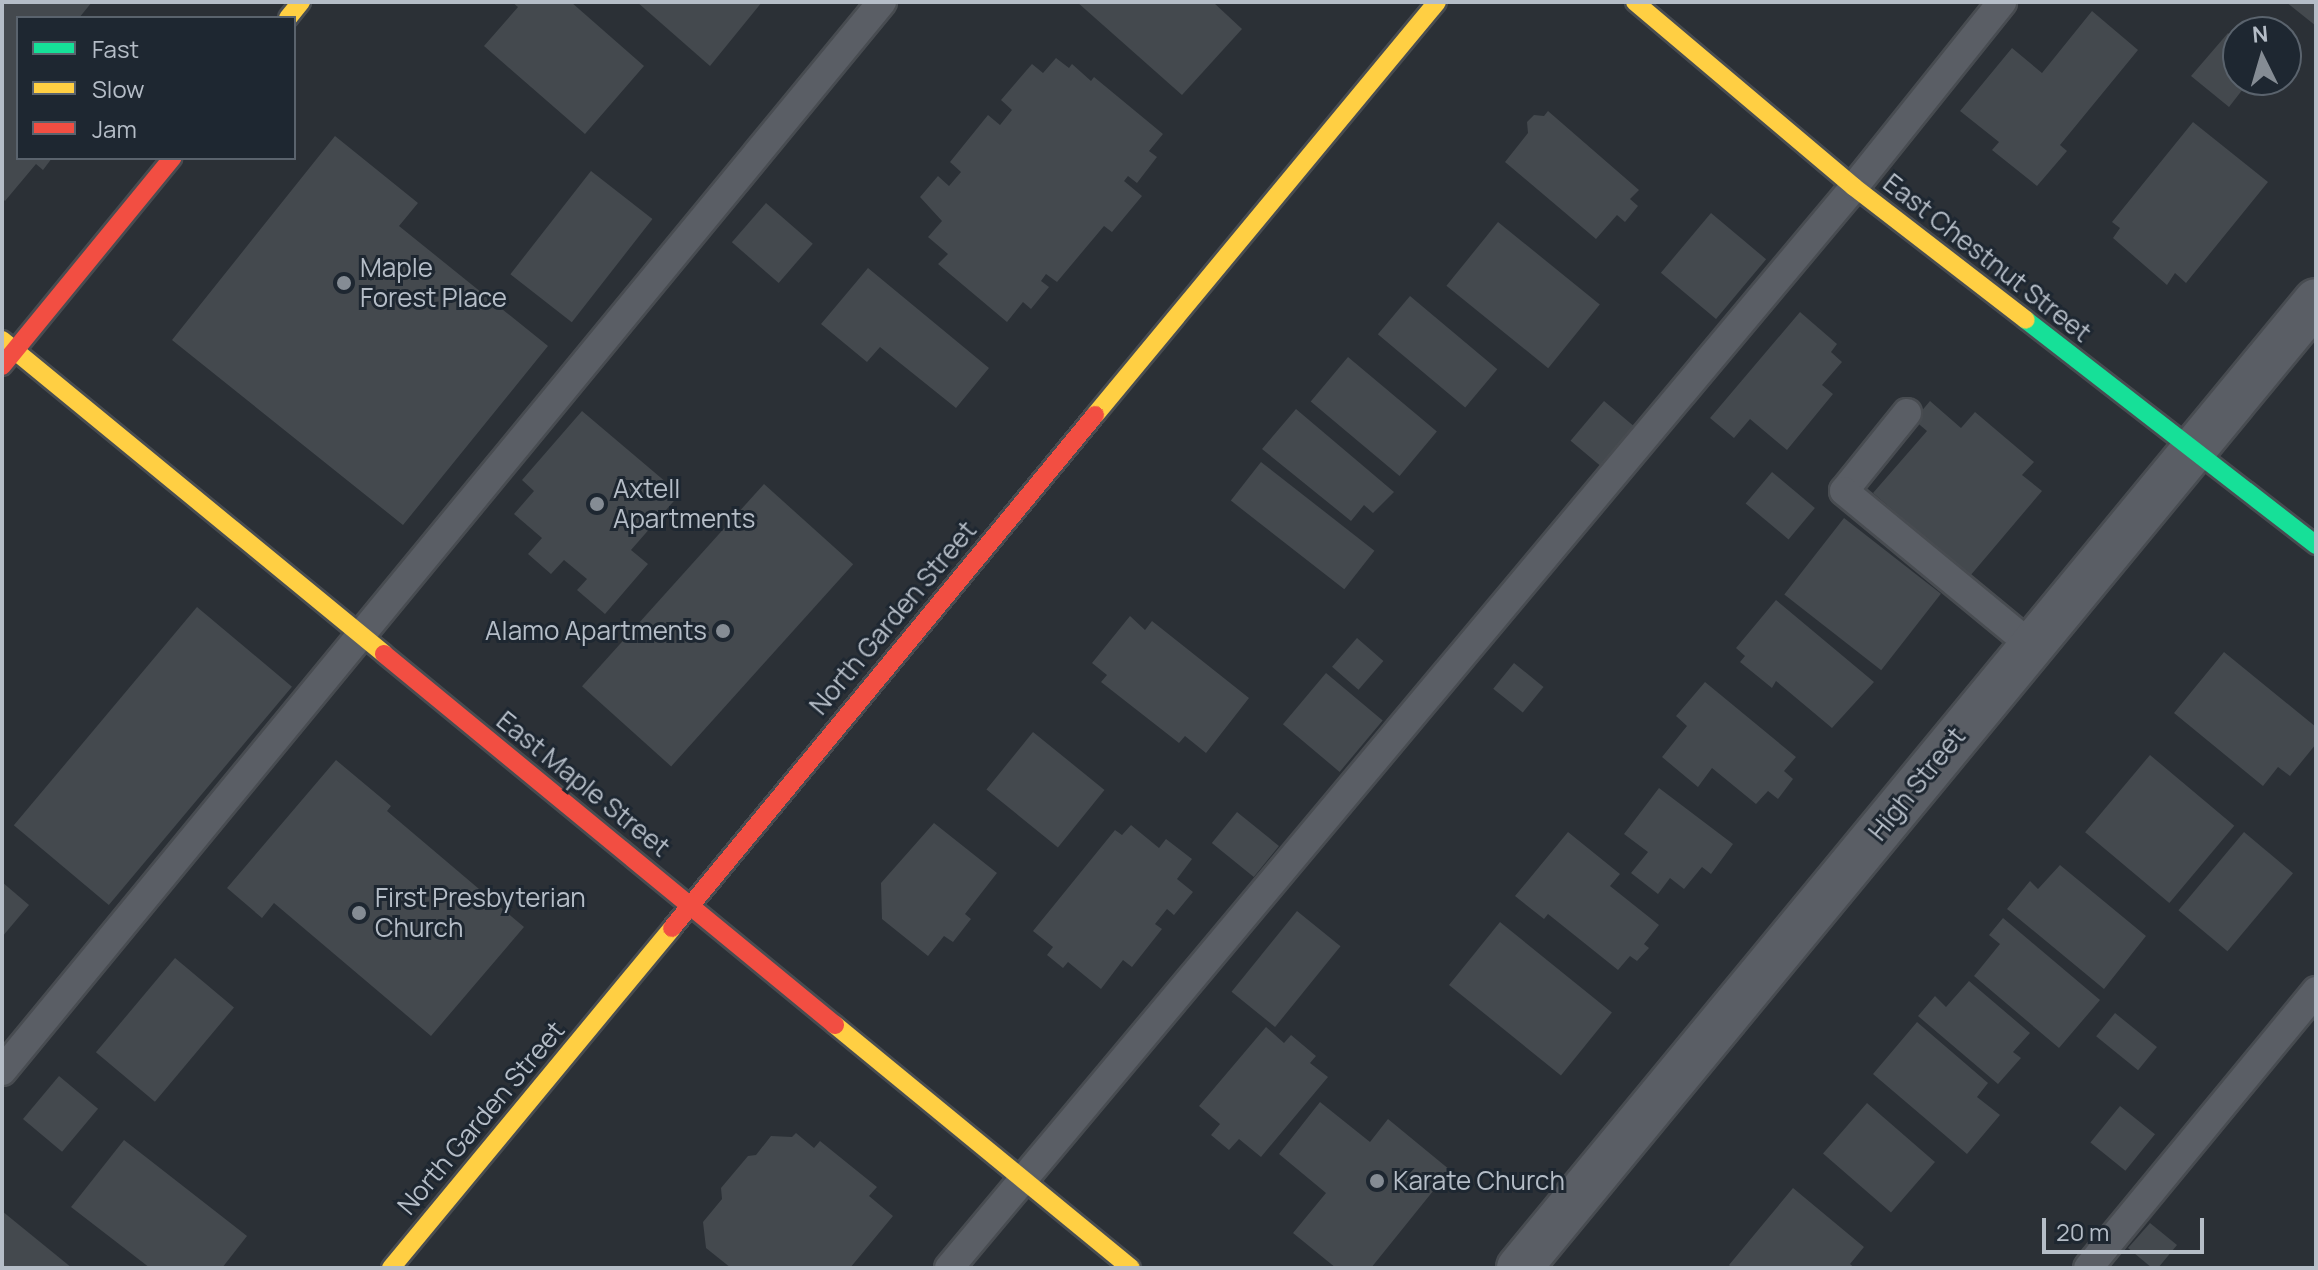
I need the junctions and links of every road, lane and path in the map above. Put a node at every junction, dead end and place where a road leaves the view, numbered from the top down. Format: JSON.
{"nodes":[{"id":1,"x":882,"y":2,"type":"edge"},
{"id":2,"x":1437,"y":2,"type":"edge"},
{"id":3,"x":1635,"y":2,"type":"edge"},
{"id":4,"x":2002,"y":2,"type":"edge"},
{"id":5,"x":170,"y":160,"type":"edge"},
{"id":6,"x":1854,"y":187,"type":"junction"},
{"id":7,"x":2316,"y":301,"type":"edge"},
{"id":8,"x":8,"y":345,"type":"edge"},
{"id":9,"x":2,"y":366,"type":"edge"},
{"id":10,"x":1907,"y":413,"type":"dead end"},
{"id":11,"x":2193,"y":449,"type":"junction"},
{"id":12,"x":2316,"y":545,"type":"edge"},
{"id":13,"x":361,"y":635,"type":"junction"},
{"id":14,"x":2031,"y":645,"type":"junction"},
{"id":15,"x":690,"y":906,"type":"junction"},
{"id":16,"x":2316,"y":991,"type":"edge"},
{"id":17,"x":2,"y":1071,"type":"edge"},
{"id":18,"x":1022,"y":1178,"type":"junction"},
{"id":19,"x":391,"y":1268,"type":"edge"},
{"id":20,"x":949,"y":1268,"type":"edge"},
{"id":21,"x":1131,"y":1268,"type":"edge"},
{"id":22,"x":1519,"y":1268,"type":"edge"},
{"id":23,"x":2088,"y":1268,"type":"edge"}],
"edges":[{"from":1,"to":13,"type":"lane"},
{"from":2,"to":15,"type":"street","name":"North Garden Street"},
{"from":3,"to":6,"type":"street","name":"East Chestnut Street"},
{"from":4,"to":6,"type":"lane"},
{"from":5,"to":8,"type":"street"},
{"from":6,"to":11,"type":"street","name":"East Chestnut Street"},
{"from":6,"to":18,"type":"lane"},
{"from":7,"to":11,"type":"street","name":"High Street"},
{"from":8,"to":9,"type":"street"},
{"from":8,"to":13,"type":"street","name":"East Maple Street"},
{"from":10,"to":14,"type":"lane"},
{"from":11,"to":12,"type":"street","name":"East Chestnut Street"},
{"from":11,"to":14,"type":"street","name":"High Street"},
{"from":13,"to":15,"type":"street","name":"East Maple Street"},
{"from":13,"to":17,"type":"lane"},
{"from":14,"to":22,"type":"street","name":"High Street"},
{"from":15,"to":18,"type":"street","name":"East Maple Street"},
{"from":15,"to":19,"type":"street","name":"North Garden Street"},
{"from":16,"to":23,"type":"lane"},
{"from":18,"to":20,"type":"lane"},
{"from":18,"to":21,"type":"street","name":"East Maple Street"}]}
